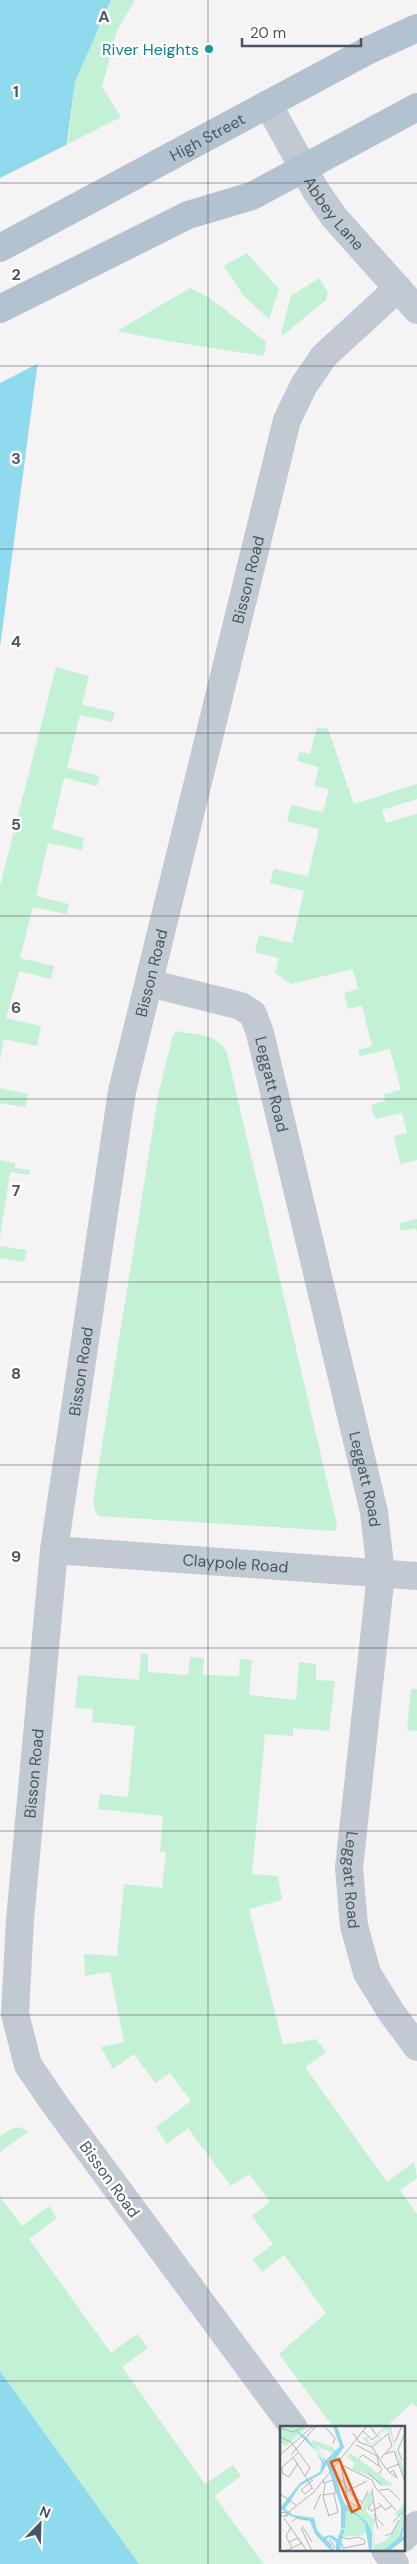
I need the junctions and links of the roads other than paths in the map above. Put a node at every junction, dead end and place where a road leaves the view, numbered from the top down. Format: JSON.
{"nodes":[{"id":1,"x":417,"y":28,"type":"edge"},
{"id":2,"x":268,"y":104,"type":"junction"},
{"id":3,"x":417,"y":108,"type":"edge"},
{"id":4,"x":302,"y":169,"type":"junction"},
{"id":5,"x":0,"y":248,"type":"edge"},
{"id":6,"x":398,"y":288,"type":"junction"},
{"id":7,"x":0,"y":309,"type":"edge"},
{"id":8,"x":417,"y":310,"type":"edge"},
{"id":9,"x":149,"y":983,"type":"junction"},
{"id":10,"x":54,"y":1550,"type":"junction"},
{"id":11,"x":381,"y":1574,"type":"junction"},
{"id":12,"x":417,"y":1576,"type":"edge"},
{"id":13,"x":417,"y":2047,"type":"edge"},
{"id":14,"x":293,"y":2426,"type":"edge"},
{"id":15,"x":417,"y":2525,"type":"edge"},
{"id":16,"x":404,"y":2539,"type":"edge"}],
"edges":[{"from":1,"to":2,"type":"main road","name":"High Street"},
{"from":2,"to":4,"type":"street","name":"Abbey Lane"},
{"from":2,"to":5,"type":"main road","name":"High Street"},
{"from":3,"to":4,"type":"main road"},
{"from":4,"to":6,"type":"street","name":"Abbey Lane"},
{"from":4,"to":7,"type":"main road"},
{"from":6,"to":8,"type":"street","name":"Abbey Lane"},
{"from":6,"to":9,"type":"street","name":"Bisson Road"},
{"from":9,"to":10,"type":"street","name":"Bisson Road"},
{"from":9,"to":11,"type":"street","name":"Leggatt Road"},
{"from":10,"to":11,"type":"street","name":"Claypole Road"},
{"from":10,"to":14,"type":"street","name":"Bisson Road"},
{"from":11,"to":12,"type":"street","name":"Claypole Road"},
{"from":11,"to":13,"type":"street","name":"Leggatt Road"},
{"from":15,"to":16,"type":"street"}]}
